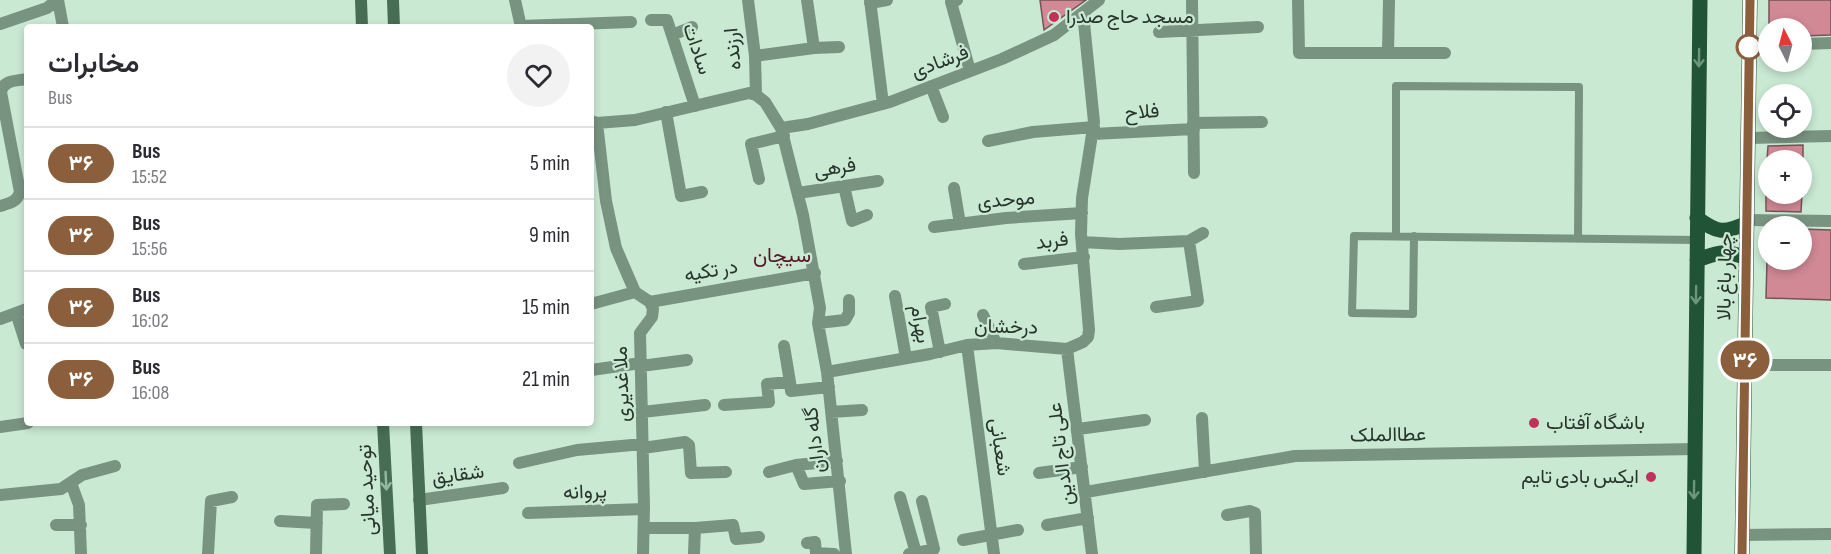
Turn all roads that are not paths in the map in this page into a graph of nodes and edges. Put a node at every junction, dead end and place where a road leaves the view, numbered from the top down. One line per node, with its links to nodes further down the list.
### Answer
1 (58, 0): 19 (street); 20 (street)
2 (361, 0): 21 (main road)
3 (393, 0): 22 (main road)
4 (515, 0): 23 (street)
5 (748, 0): 38 (street, ارزنده)
6 (807, 0): 35 (street)
7 (887, 0): 15 (street)
8 (957, 0): 39 (street)
9 (1099, 0): 16 (street, فرشادی)
10 (1192, 0): 27 (street)
11 (1298, 0): 36 (street)
12 (1389, 0): 36 (street)
13 (1700, 0): 66 (main road, چهار باغ بالا, one-way to 66)
14 (1750, 0): 32 (main road, چهار باغ بالا)
15 (870, 2): 43 (street)
16 (1083, 13): 39 (street, فرشادی); 51 (street)
17 (651, 20): 29 (street, سادات)
18 (631, 22): 24 (street)
19 (0, 24)
20 (62, 24)
21 (362, 24)
22 (394, 24)
23 (520, 24)
24 (587, 24)
25 (692, 27): 29 (street)
26 (1258, 27): 27 (street)
27 (1192, 29): 28 (street); 49 (street)
28 (1160, 32)
29 (672, 35): 44 (street, سادات)
30 (1831, 43): 31 (street)
31 (1812, 44)
32 (1749, 45): 33 (street); 54 (main road, چهار باغ بالا)
33 (1758, 45)
34 (839, 47): 35 (street)
35 (814, 48): 38 (street)
36 (1388, 53): 37 (street)
37 (1445, 53)
38 (755, 56): 42 (street, ارزنده)
39 (970, 71): 41 (street, فرشادی)
40 (24, 79): 50 (street)
41 (931, 86): 43 (street, فرشادی); 46 (street)
42 (756, 94): 44 (street); 52 (street)
43 (883, 104): 52 (street, فرشادی)
44 (695, 106): 45 (street)
45 (666, 112): 47 (street); 61 (street)
46 (943, 117)
47 (594, 122): 83 (street)
48 (1262, 122): 49 (street, فلاح)
49 (1193, 126): 51 (street, فلاح); 56 (street)
50 (4, 128): 63 (street)
51 (1094, 131): 55 (street, فلاح); 64 (street)
52 (782, 132): 57 (street, فرشادی); 62 (street)
53 (1831, 136): 54 (street)
54 (1748, 138): 68 (main road, چهار باغ بالا)
55 (988, 141)
56 (1194, 172)
57 (759, 179)
58 (878, 181): 59 (street, فرهی)
59 (844, 186): 62 (street, فرهی); 65 (street)
60 (954, 188): 69 (street)
61 (702, 192)
62 (798, 194): 82 (street, گله داران)
63 (0, 206)
64 (1082, 213): 69 (street, موحدی); 77 (street)
65 (867, 215)
66 (1697, 218): 68 (main road); 75 (main road, چهار باغ بالا)
67 (1831, 221): 68 (street)
68 (1747, 222): 79 (main road, چهار باغ بالا)
69 (960, 224): 70 (street, موحدی)
70 (934, 227)
71 (1203, 233): 76 (street)
72 (1396, 236): 73 (lane); 73 (lane); 74 (lane)
73 (1414, 236): 74 (lane)
74 (1578, 238): 75 (lane)
75 (1697, 240): 80 (main road, چهار باغ بالا)
76 (1189, 241): 77 (street); 89 (street)
77 (1082, 242): 78 (street)
78 (1084, 257): 81 (street, فربد); 98 (street)
79 (1746, 258): 80 (main road); 103 (main road, چهار باغ بالا)
80 (1697, 261): 122 (main road, چهار باغ بالا, one-way to 122)
81 (1024, 264)
82 (814, 273): 86 (street, در تکیه); 93 (street, گله داران)
83 (634, 292): 86 (street); 87 (street)
84 (895, 296): 100 (street, بهرام)
85 (849, 300): 93 (street)
86 (650, 302): 102 (street, ملا غدیری)
87 (594, 303)
88 (945, 304): 99 (street)
89 (1156, 307)
90 (22, 311): 92 (street); 94 (street)
91 (983, 315): 95 (street)
92 (0, 319)
93 (819, 323): 106 (street, گله داران)
94 (24, 328)
95 (996, 344): 96 (street, درخشان); 98 (street, درخشان)
96 (967, 345): 99 (street, درخشان); 154 (street, شعبانی)
97 (784, 346): 107 (street)
98 (1067, 349): 120 (street, علی تاج الدین)
99 (940, 352): 100 (street, درخشان)
100 (906, 358): 106 (street, درخشان)
101 (687, 360): 102 (street)
102 (641, 365): 105 (street); 112 (street, ملا غدیری)
103 (1745, 365): 104 (street); 156 (main road, چهار باغ بالا)
104 (1831, 365)
105 (594, 370)
106 (827, 372): 108 (street, گله داران)
107 (790, 382): 108 (street); 110 (street)
108 (829, 387): 113 (street, گله داران)
109 (705, 405): 112 (street)
110 (724, 405)
111 (862, 410): 113 (street)
112 (642, 412): 121 (street, ملا غدیری)
113 (831, 412): 123 (street, گله داران)
114 (1202, 418): 130 (street)
115 (1145, 420): 120 (street)
116 (24, 423): 117 (street)
117 (0, 426)
118 (383, 426): 164 (main road, توحید میانی, one-way to 164)
119 (416, 426): 139 (main road)
120 (1078, 429): 127 (street, علی تاج الدین)
121 (643, 446): 124 (street); 128 (street); 142 (street, ملا غدیری)
122 (1695, 449): 130 (street, عطاالملک); 173 (main road, چهار باغ بالا, one-way to 173)
123 (837, 461): 125 (street); 132 (street, گله داران)
124 (519, 463)
125 (796, 465): 129 (street); 132 (street)
126 (115, 466): 133 (street)
127 (1082, 467): 131 (street); 135 (street, علی تاج الدین)
128 (726, 472)
129 (769, 472)
130 (1205, 472): 135 (street, عطاالملک)
131 (1039, 474)
132 (840, 481): 169 (street, گله داران)
133 (71, 483): 136 (street); 149 (street)
134 (503, 488): 139 (street, شقایق)
135 (1086, 492): 145 (street, علی تاج الدین)
136 (0, 495)
137 (232, 497): 162 (street)
138 (900, 497): 160 (street)
139 (419, 500): 165 (main road)
140 (922, 501): 160 (street)
141 (344, 504): 147 (street)
142 (644, 509): 143 (street, پروانه); 151 (street, ملا غدیری)
143 (528, 513)
144 (1227, 515): 172 (street)
145 (1088, 518): 150 (street); 171 (street, علی تاج الدین)
146 (280, 521): 147 (street)
147 (317, 523): 163 (street)
148 (56, 525): 149 (street)
149 (81, 525): 161 (street)
150 (1047, 525)
151 (644, 528): 152 (street); 166 (street, ملا غدیری)
152 (695, 528): 157 (street); 167 (street)
153 (1018, 530): 154 (street)
154 (992, 534): 158 (street); 170 (street, شعبانی)
155 (1831, 534): 156 (street)
156 (1742, 535): 174 (main road, چهار باغ بالا)
157 (759, 537)
158 (963, 540)
159 (807, 543): 168 (street)
160 (912, 553)
161 (81, 554)
162 (207, 554)
163 (316, 554)
164 (390, 554)
165 (422, 554)
166 (643, 554)
167 (694, 554)
168 (834, 554)
169 (846, 554)
170 (994, 554)
171 (1092, 554)
172 (1256, 554)
173 (1694, 554)
174 (1742, 554)

